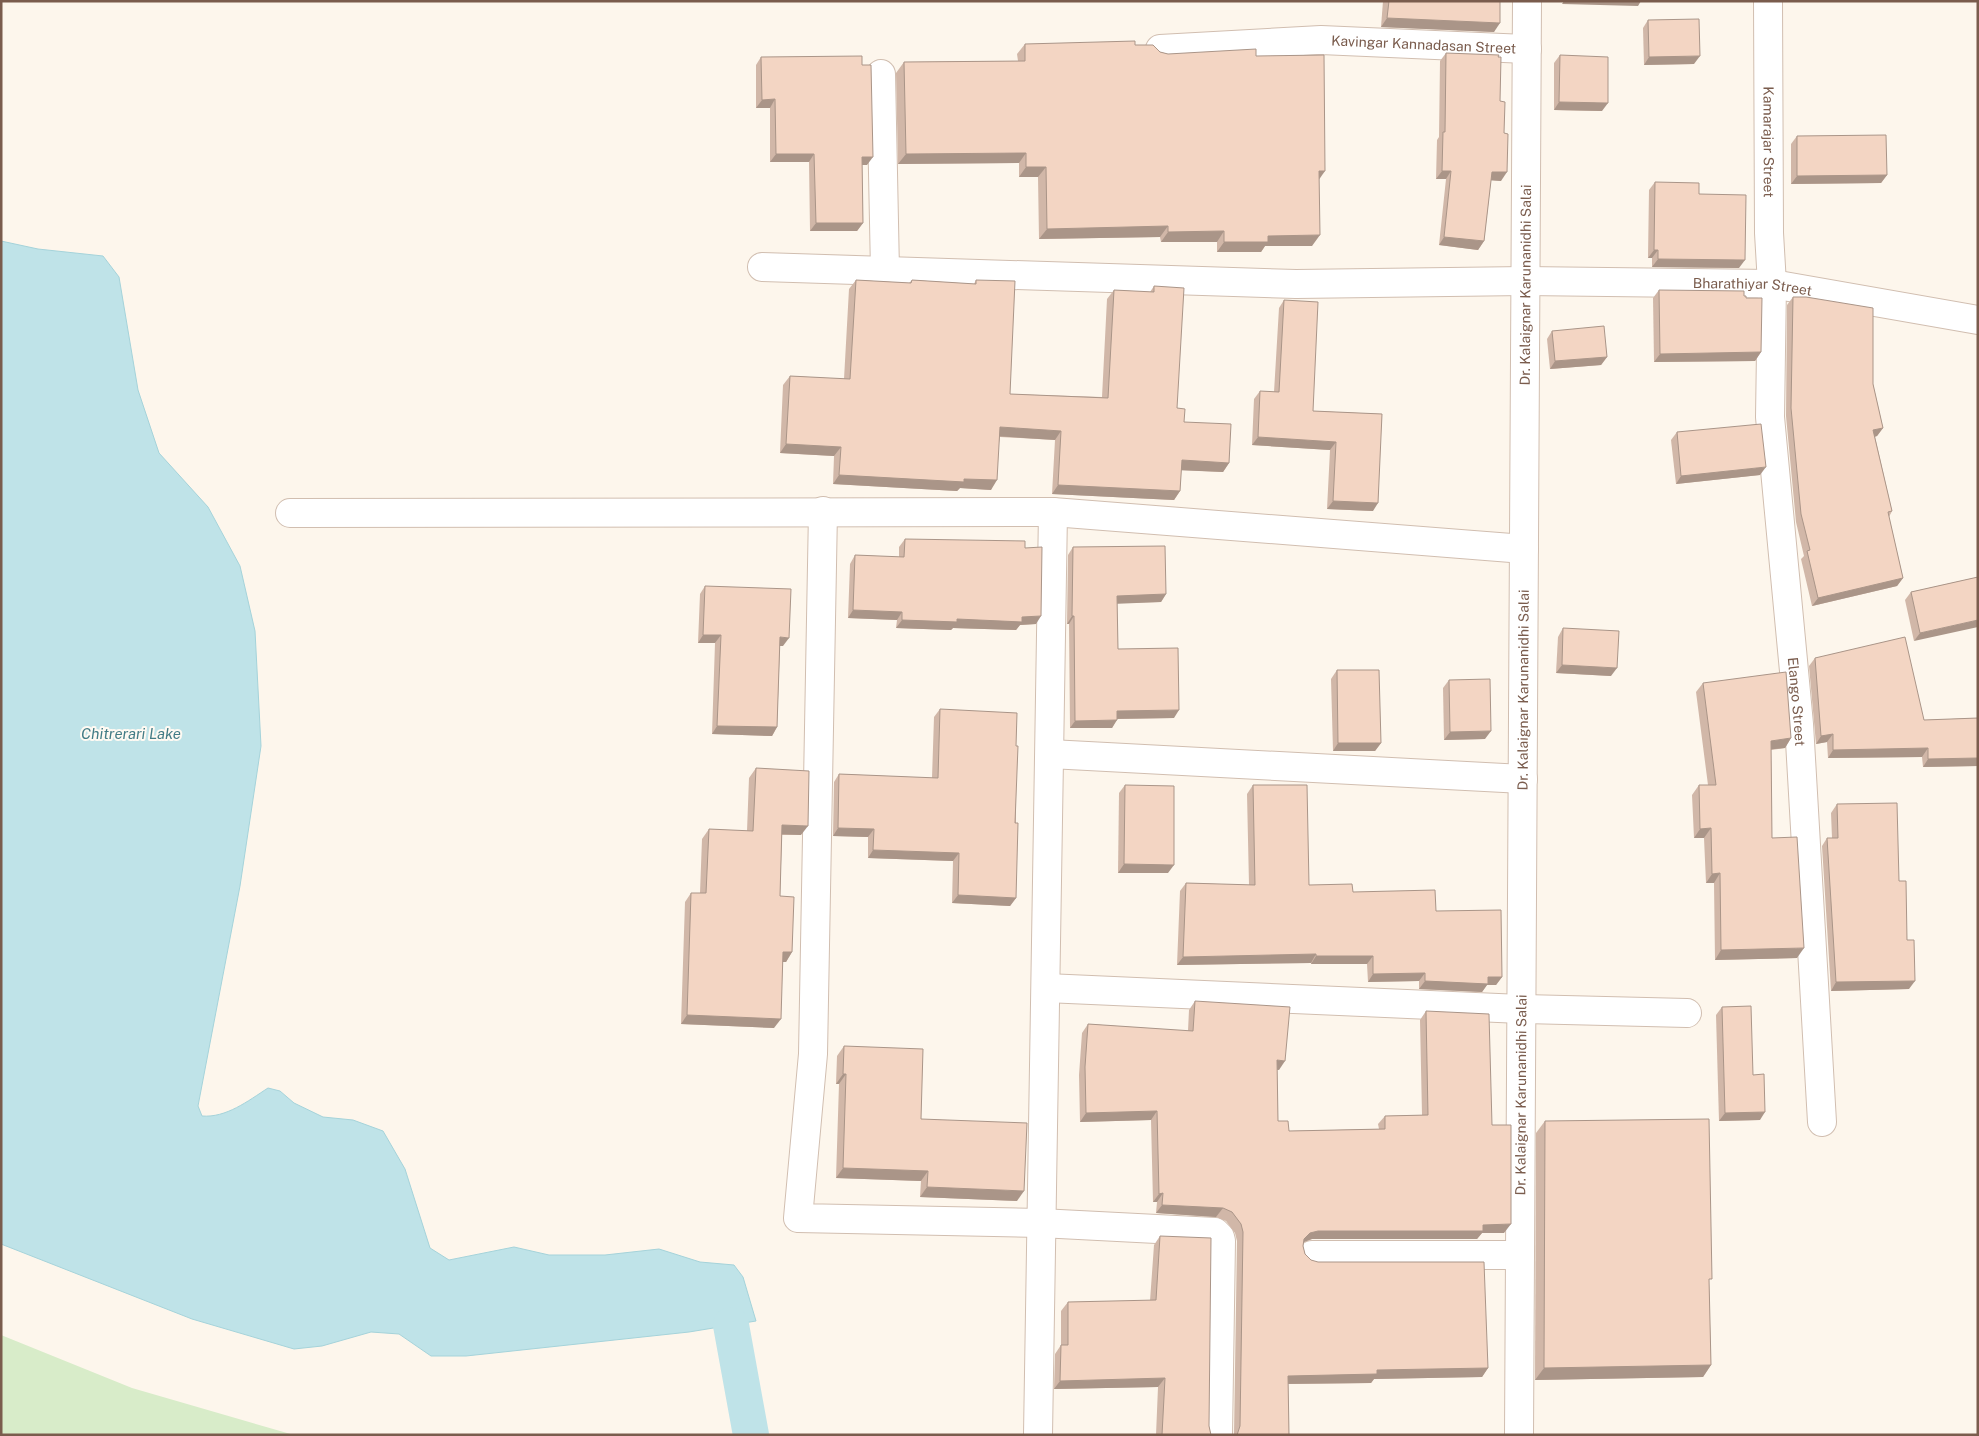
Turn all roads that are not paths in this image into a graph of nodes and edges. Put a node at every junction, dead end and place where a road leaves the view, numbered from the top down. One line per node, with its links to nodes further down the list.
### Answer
1 (1527, 1): 4 (street, Dr. Kalaignar Karunanidhi Salai)
2 (1768, 1): 9 (street, Kamarajar Street)
3 (1160, 49): 4 (street, Kavingar Kannadasan Street)
4 (1527, 50): 8 (street, Dr. Kalaignar Karunanidhi Salai)
5 (881, 74): 7 (street)
6 (762, 267): 7 (street, Bharathiyar Street)
7 (885, 271): 8 (street, Bharathiyar Street)
8 (1525, 281): 9 (street, Bharathiyar Street); 14 (street, Dr. Kalaignar Karunanidhi Salai)
9 (1772, 284): 10 (street, Bharathiyar Street); 20 (street, Elango Street)
10 (1978, 320)
11 (824, 511): 12 (street); 13 (street); 21 (street)
12 (1054, 512): 14 (street); 15 (street)
13 (290, 514)
14 (1524, 549): 16 (street, Dr. Kalaignar Karunanidhi Salai)
15 (1050, 754): 16 (street); 17 (street)
16 (1523, 778): 18 (street, Dr. Kalaignar Karunanidhi Salai)
17 (1046, 988): 18 (street); 21 (street)
18 (1522, 1009): 19 (street); 23 (street, Dr. Kalaignar Karunanidhi Salai)
19 (1687, 1014)
20 (1822, 1122)
21 (1040, 1224): 24 (street); 25 (street)
22 (1312, 1254): 23 (street)
23 (1520, 1256): 26 (street, Dr. Kalaignar Karunanidhi Salai)
24 (1038, 1435)
25 (1218, 1435)
26 (1519, 1435)

